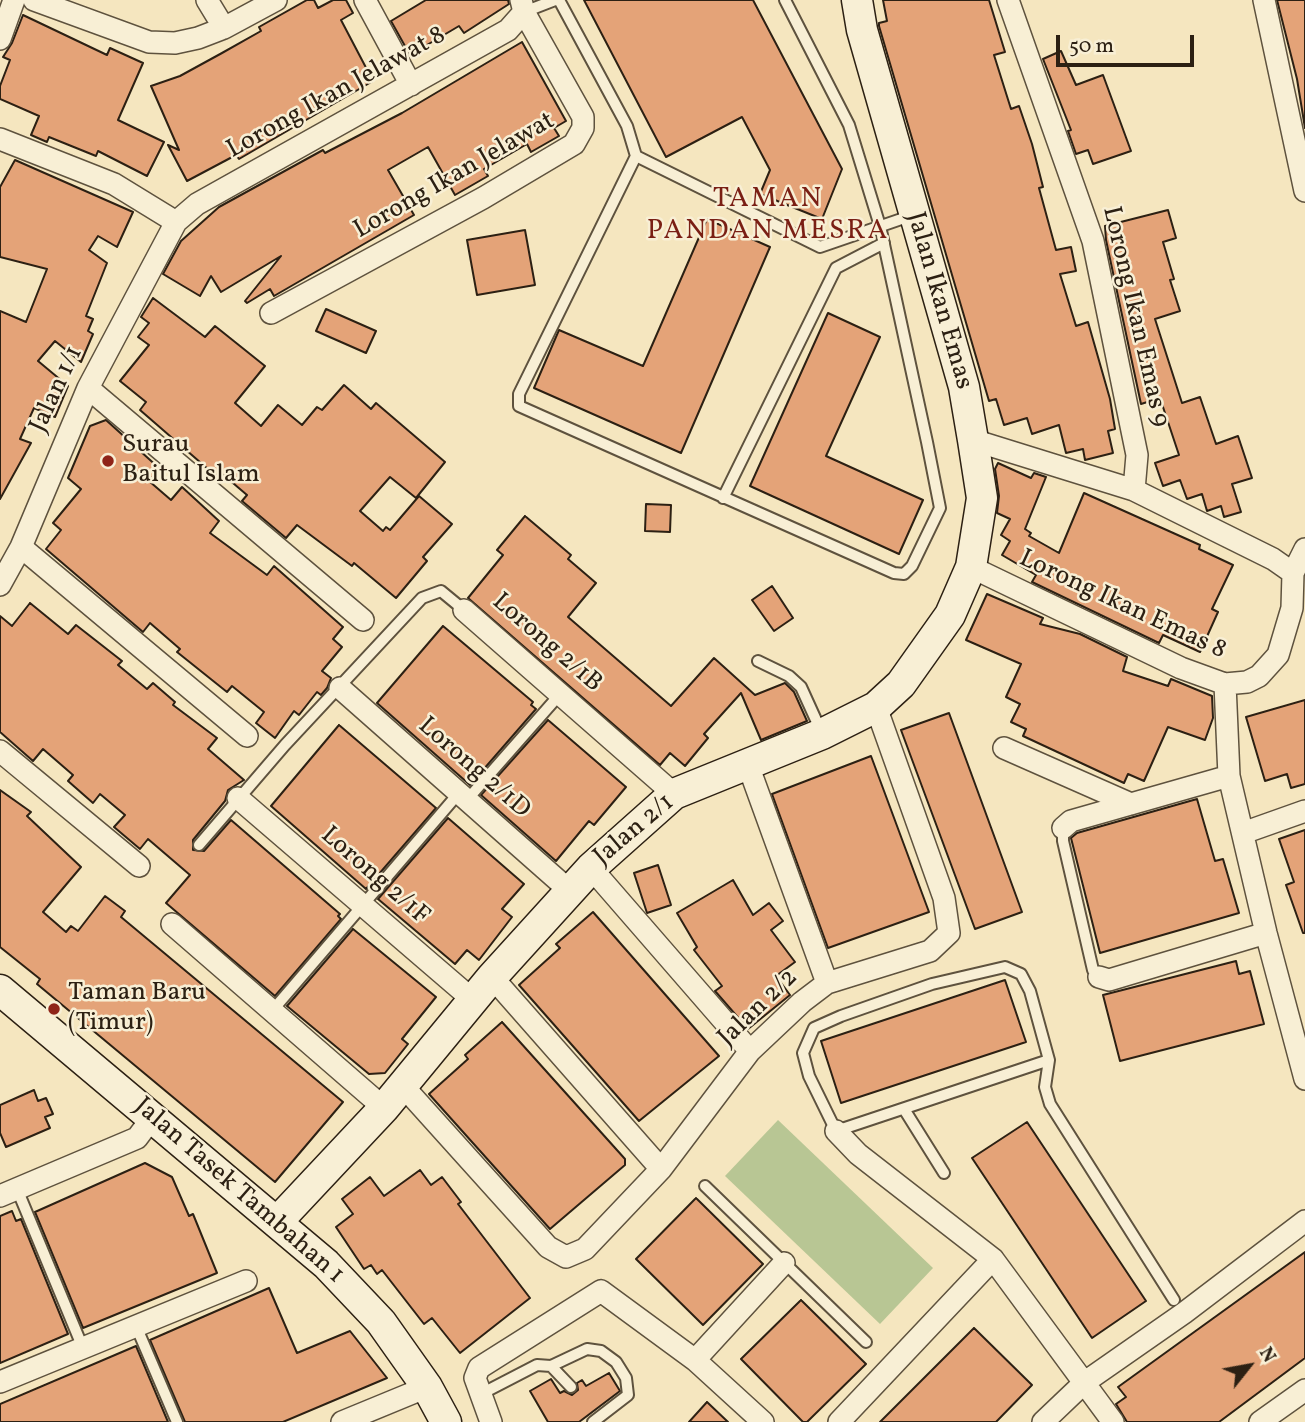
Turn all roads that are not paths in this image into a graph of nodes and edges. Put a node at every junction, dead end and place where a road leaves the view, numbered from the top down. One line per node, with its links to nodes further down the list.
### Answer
1 (14, 0): 13 (street)
2 (34, 0): 12 (street)
3 (207, 0): 12 (street)
4 (276, 0): 12 (street)
5 (365, 0): 14 (street)
6 (557, 0): 11 (lane); 16 (lane)
7 (785, 0): 20 (lane)
8 (857, 0): 18 (street, Jalan Ikan Emas)
9 (1008, 0): 25 (street, Lorong Ikan Emas 9)
10 (1264, 0): 17 (street)
11 (522, 6): 14 (street, Lorong Ikan Jelawat 8); 22 (street, Lorong Ikan Jelawat)
12 (224, 28)
13 (0, 39)
14 (411, 85): 19 (street, Lorong Ikan Jelawat 8)
15 (0, 139): 19 (street)
16 (636, 156): 20 (lane); 26 (lane)
17 (1305, 191)
18 (913, 215): 20 (lane); 24 (street, Jalan Ikan Emas)
19 (176, 222): 23 (street, Jalan 1/1)
20 (880, 226): 21 (lane)
21 (884, 243): 26 (lane); 26 (lane)
22 (271, 313)
23 (88, 388): 27 (street, Jalan 1/1); 33 (street)
24 (973, 440): 25 (street); 29 (street, Jalan 2/1)
25 (1134, 490): 30 (street)
26 (723, 498)
27 (21, 547): 31 (street, Jalan 1/1); 40 (street)
28 (1305, 549): 30 (street)
29 (971, 567): 35 (street, Lorong Ikan Emas 8); 38 (street, Jalan 2/1)
30 (1299, 579): 35 (street)
31 (0, 585)
32 (464, 610): 36 (lane, Lorong 2/1B); 37 (street, Lorong 2/1B)
33 (363, 620)
34 (758, 661): 39 (lane)
35 (1225, 684): 44 (street, Lorong Ikan Emas 8)
36 (340, 688): 46 (lane); 47 (street, Lorong 2/1D)
37 (561, 693): 45 (street, Lorong 2/1B); 47 (lane)
38 (876, 707): 39 (street, Jalan 2/1); 61 (street, Jalan 2/2)
39 (822, 734): 43 (street, Jalan 2/1)
40 (247, 736)
41 (1004, 748): 48 (street)
42 (0, 751): 53 (street)
43 (748, 765): 45 (street, Jalan 2/1); 61 (street)
44 (1229, 776): 48 (street); 51 (street, Lorong Ikan Emas 8)
45 (674, 794): 54 (street, Jalan 2/1)
46 (238, 798): 52 (lane); 56 (street, Lorong 2/1F)
47 (462, 798): 55 (street, Lorong 2/1D); 56 (lane)
48 (1131, 804): 50 (street)
49 (1305, 811): 51 (street)
50 (1063, 828): 60 (lane)
51 (1243, 833): 58 (street, Lorong Ikan Emas 8)
52 (199, 845)
53 (139, 866)
54 (591, 868): 55 (street, Jalan 2/1); 65 (street)
55 (570, 891): 59 (street, Jalan 2/1)
56 (363, 904): 63 (street, Lorong 2/1F); 64 (lane)
57 (172, 924): 64 (street)
58 (1266, 933): 60 (street); 67 (street, Lorong Ikan Emas 8)
59 (492, 977): 63 (street, Jalan 2/1); 72 (street)
60 (1099, 978)
61 (827, 983): 65 (street, Jalan 2/2)
62 (0, 990): 70 (street, Jalan Tasek Tambahan 1)
63 (473, 1000): 68 (street, Jalan 2/1)
64 (272, 1011): 68 (street)
65 (750, 1051): 72 (street, Jalan 2/2)
66 (1049, 1060): 69 (lane); 71 (lane); 81 (lane)
67 (1305, 1079)
68 (394, 1097): 72 (street, Jalan 2/2); 77 (street, Jalan 2/1)
69 (904, 1109): 71 (lane); 73 (lane)
70 (152, 1118): 75 (street); 77 (street, Jalan Tasek Tambahan 1)
71 (836, 1131): 78 (street)
72 (661, 1169)
73 (944, 1173)
74 (705, 1186): 79 (lane)
75 (8, 1192): 84 (lane)
76 (1305, 1222): 88 (street)
77 (277, 1223): 89 (street, Jalan Tasek Tambahan 1)
78 (993, 1259): 88 (street); 99 (street)
79 (784, 1263): 83 (lane); 85 (street)
80 (246, 1281): 82 (street)
81 (1174, 1300)
82 (136, 1326): 84 (street); 94 (lane)
83 (866, 1342)
84 (82, 1348): 87 (street)
85 (695, 1360): 92 (street); 98 (street)
86 (551, 1366): 90 (lane); 92 (lane); 93 (lane)
87 (0, 1382)
88 (1085, 1382): 100 (street); 101 (street)
89 (428, 1387): 95 (street); 96 (street, Jalan Tasek Tambahan 1)
90 (571, 1387)
91 (1305, 1390): 102 (street)
92 (481, 1394): 97 (street)
93 (591, 1420)
94 (177, 1422)
95 (342, 1422)
96 (446, 1422)
97 (491, 1422)
98 (763, 1422)
99 (839, 1422)
100 (1043, 1422)
101 (1113, 1422)
102 (1260, 1422)

